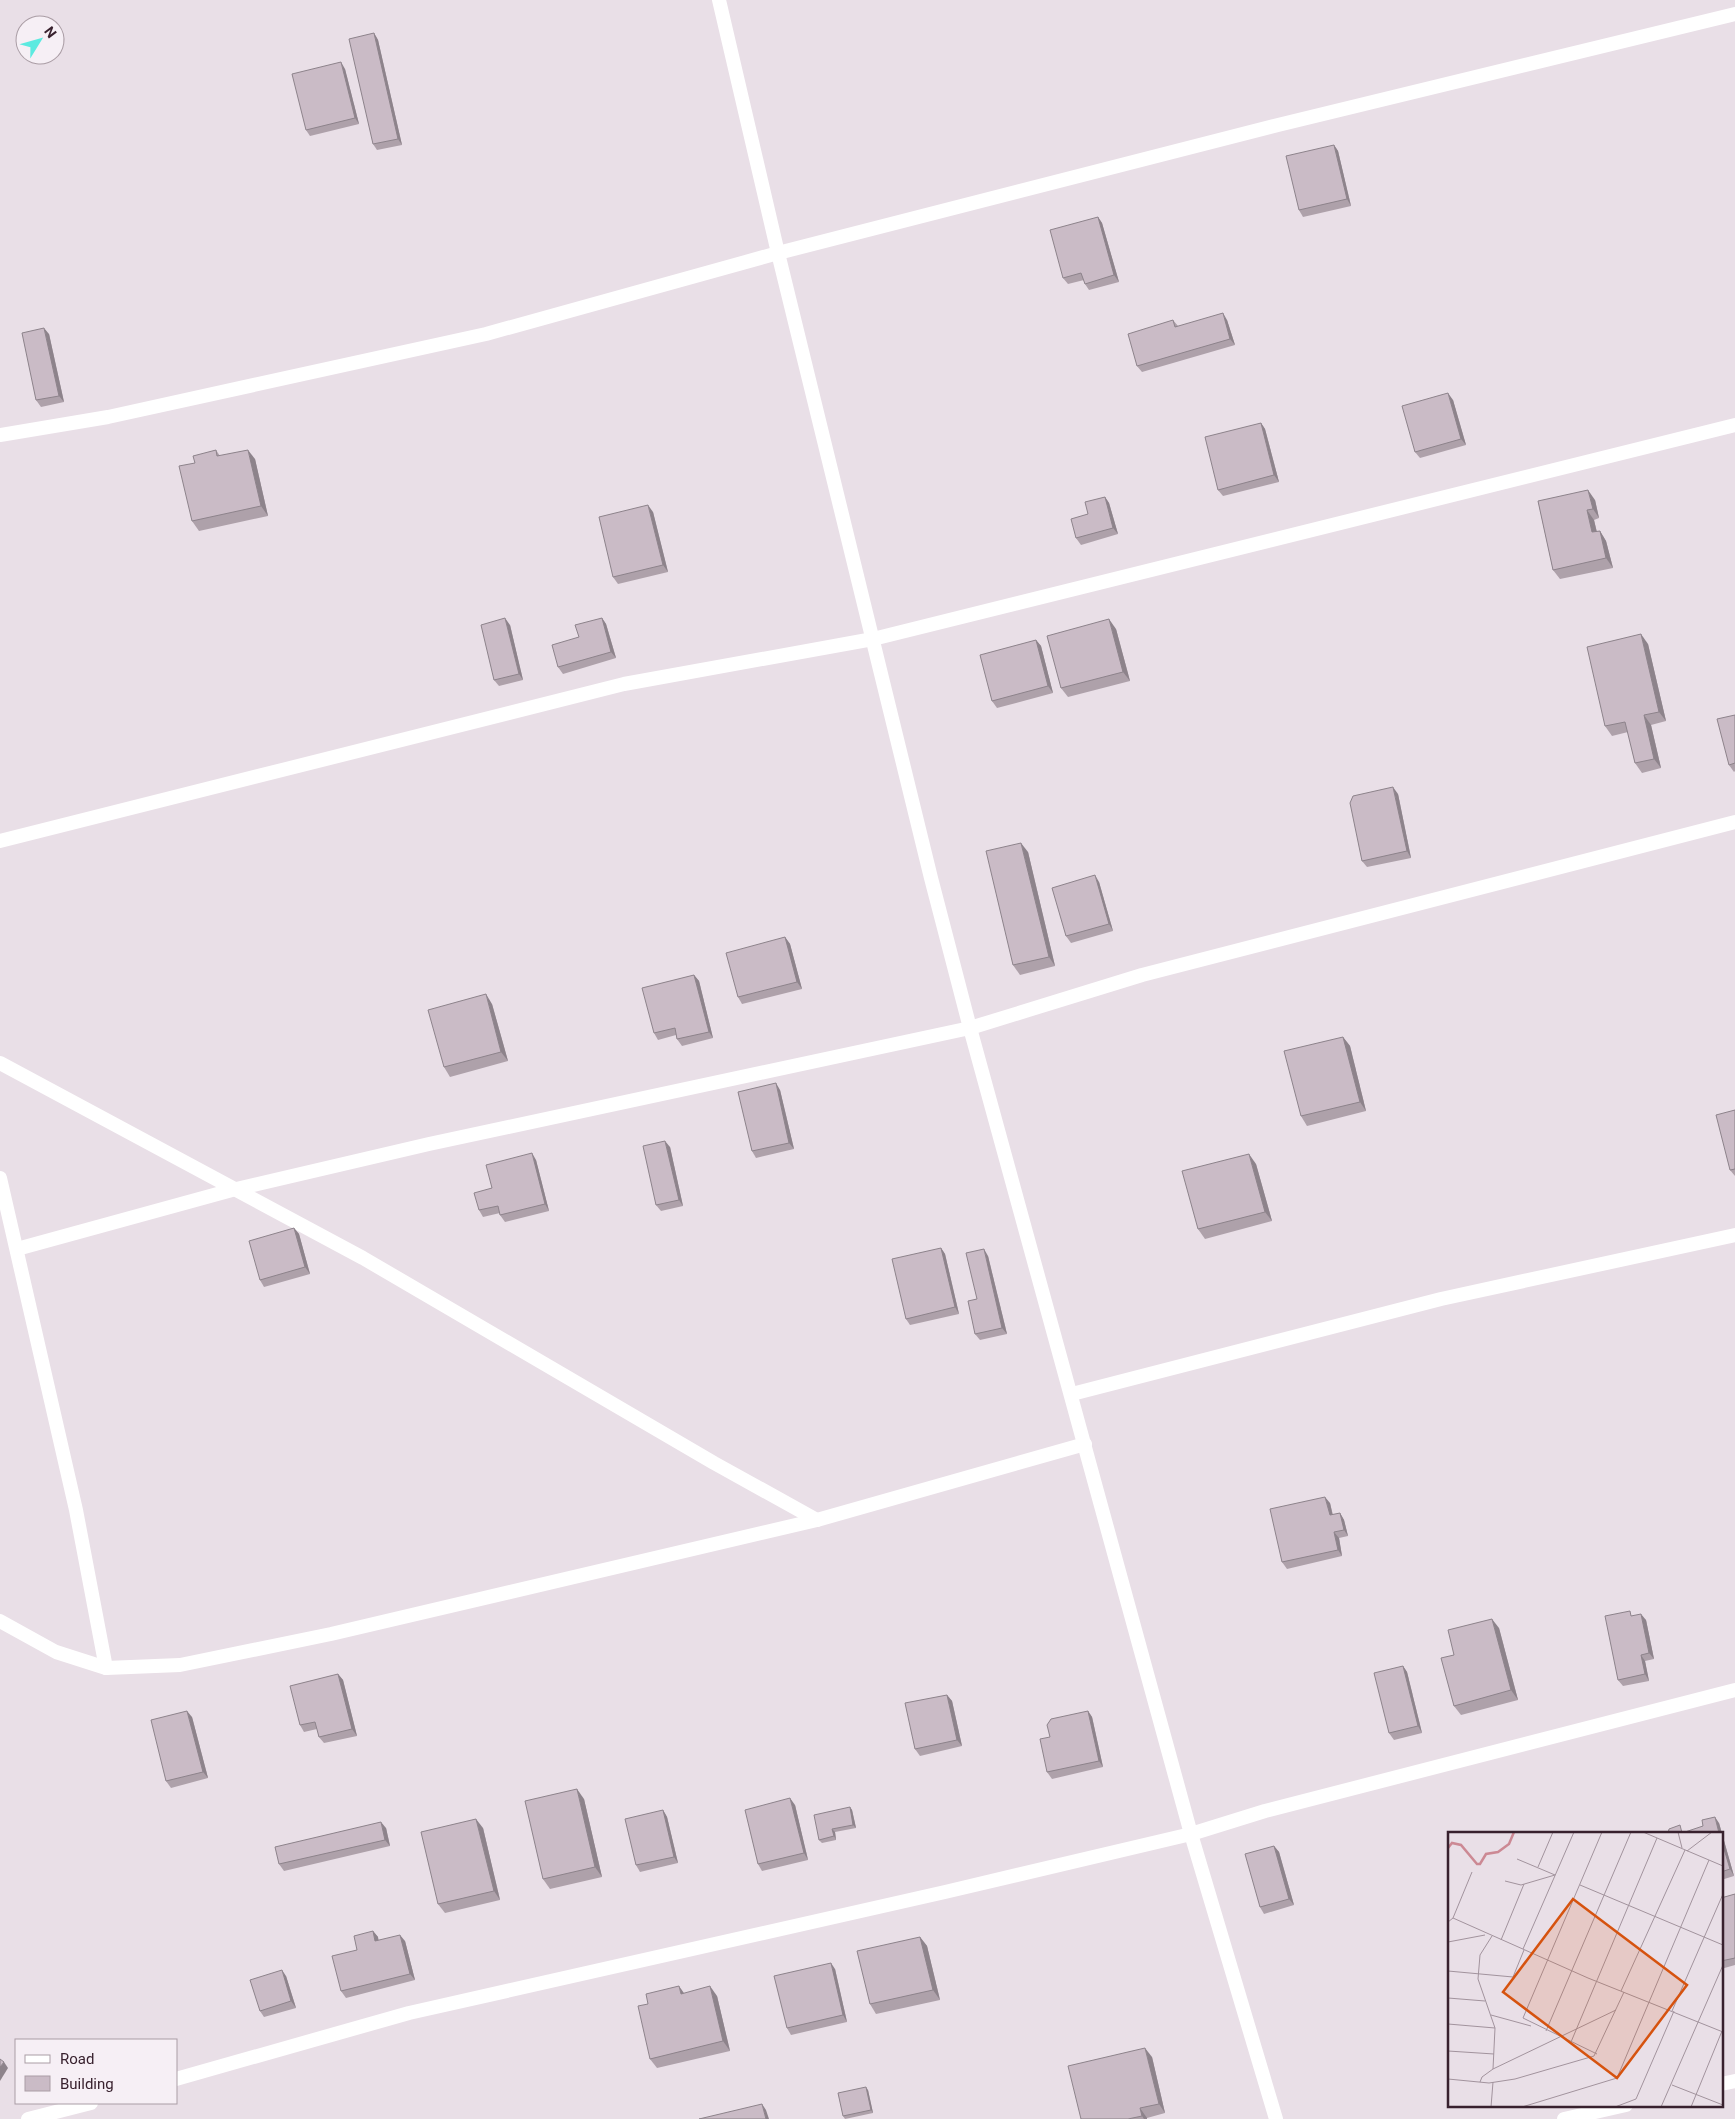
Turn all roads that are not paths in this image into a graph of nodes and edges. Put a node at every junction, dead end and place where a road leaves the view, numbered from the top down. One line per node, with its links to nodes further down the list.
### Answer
1 (719, 0): 3 (street)
2 (1735, 14): 3 (street)
3 (778, 252): 5 (street); 6 (street)
4 (1735, 425): 6 (street)
5 (0, 435)
6 (873, 639): 8 (street); 9 (street)
7 (1735, 822): 9 (street)
8 (0, 841)
9 (970, 1028): 12 (street); 15 (street)
10 (0, 1063): 12 (street)
11 (0, 1178): 14 (street)
12 (232, 1190): 14 (street); 17 (street)
13 (1735, 1236): 15 (street)
14 (17, 1249): 19 (street)
15 (1072, 1394): 16 (street)
16 (1085, 1444): 17 (street); 21 (street)
17 (817, 1520): 19 (street)
18 (0, 1620): 19 (street)
19 (106, 1668)
20 (1735, 1690): 21 (street)
21 (1191, 1834): 22 (street); 28 (street)
22 (178, 2078)
23 (1735, 2081): 24 (street)
24 (1722, 2084)
25 (87, 2104): 27 (street)
26 (1622, 2106): 29 (street)
27 (28, 2119)
28 (1276, 2119)
29 (1564, 2119)

